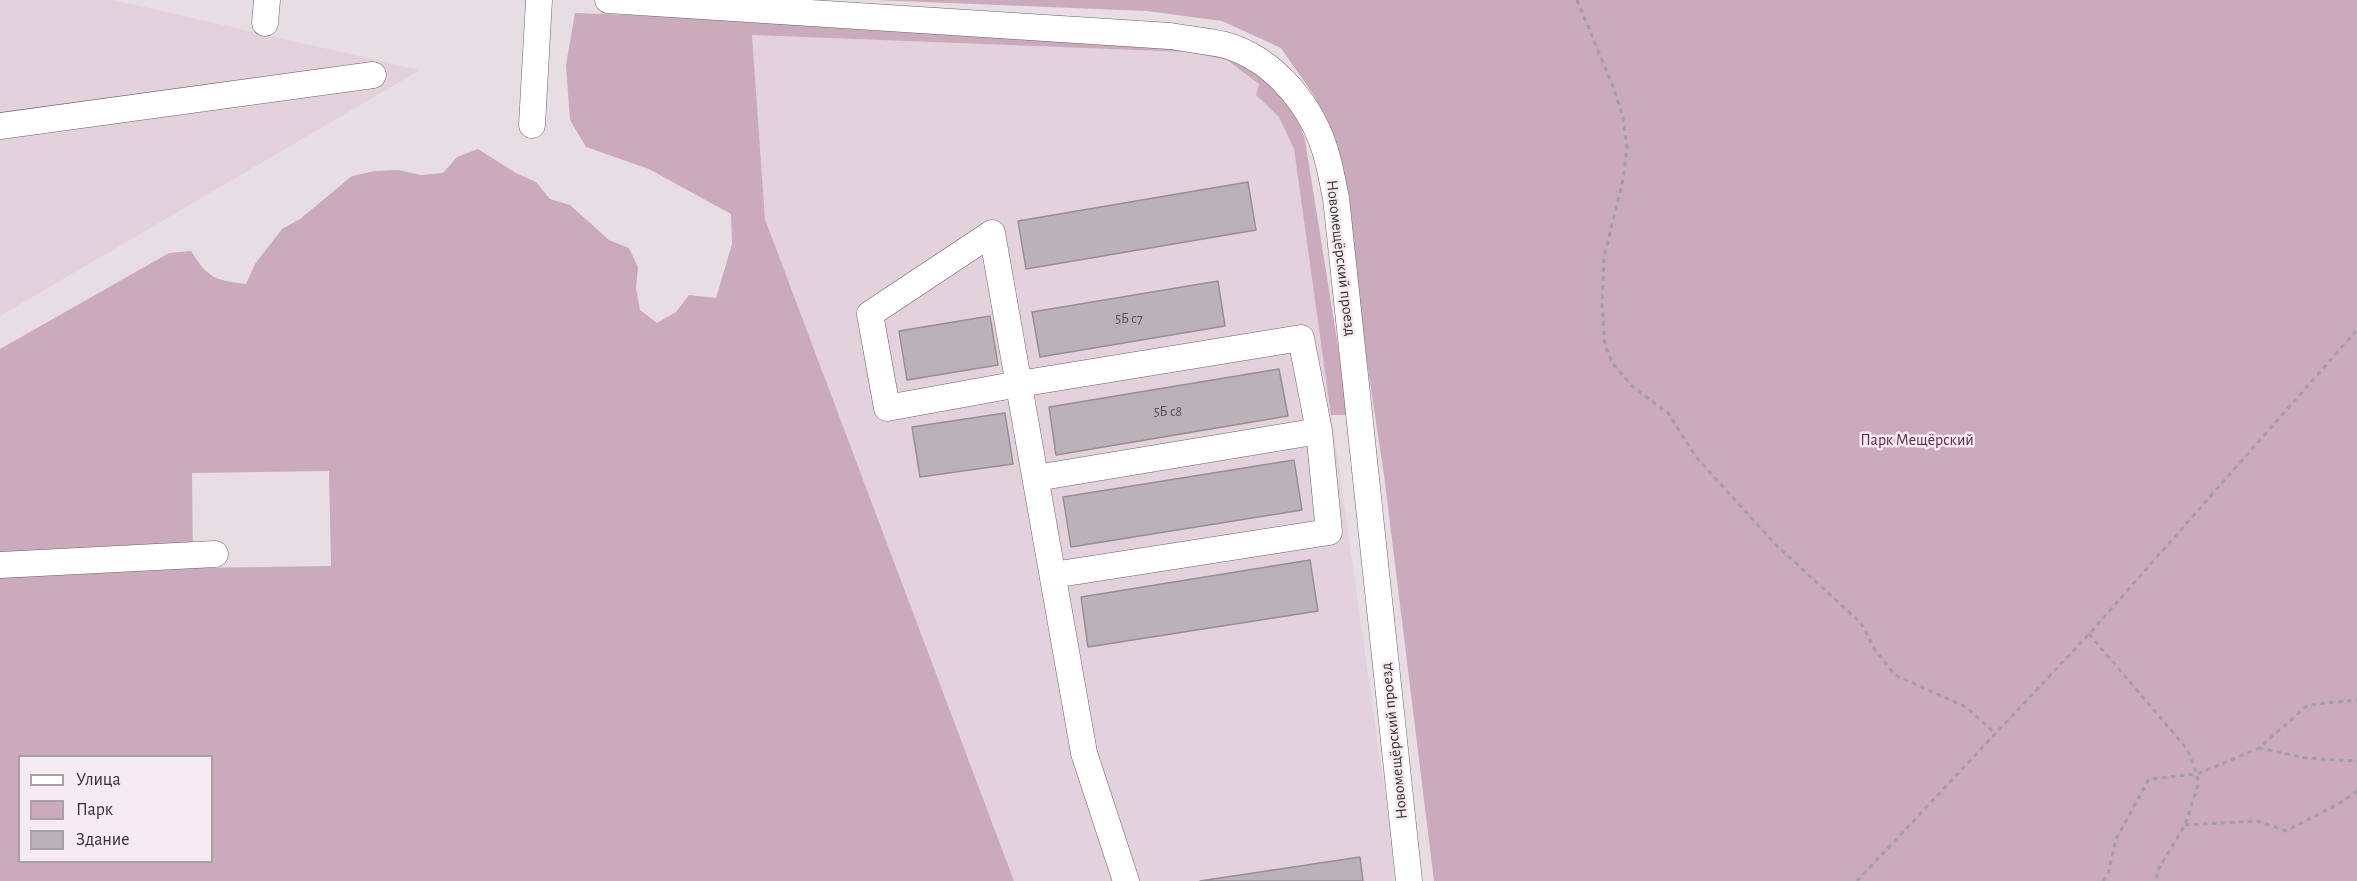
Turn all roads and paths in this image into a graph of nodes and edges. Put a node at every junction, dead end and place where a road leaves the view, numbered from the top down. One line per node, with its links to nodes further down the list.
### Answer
1 (539, 0): 5 (street)
2 (608, 0): 23 (street, Новомещёрский проезд)
3 (1577, 0): 16 (path)
4 (373, 75): 6 (street)
5 (532, 125)
6 (0, 126)
7 (2357, 330): 14 (path)
8 (1019, 384): 8 (street); 9 (street); 10 (street)
9 (1319, 431): 10 (street); 13 (street)
10 (1036, 478): 13 (street)
11 (215, 554): 12 (street)
12 (0, 565)
13 (1053, 575): 22 (street)
14 (2089, 634): 16 (path); 19 (path)
15 (2357, 700): 17 (path)
16 (1996, 734): 24 (path)
17 (2259, 748): 18 (path); 19 (path)
18 (2357, 761)
19 (2197, 774): 21 (path); 25 (path)
20 (2357, 791): 21 (path)
21 (2185, 825): 26 (path)
22 (1126, 881)
23 (1409, 881)
24 (1857, 881)
25 (2103, 881)
26 (2158, 881)

